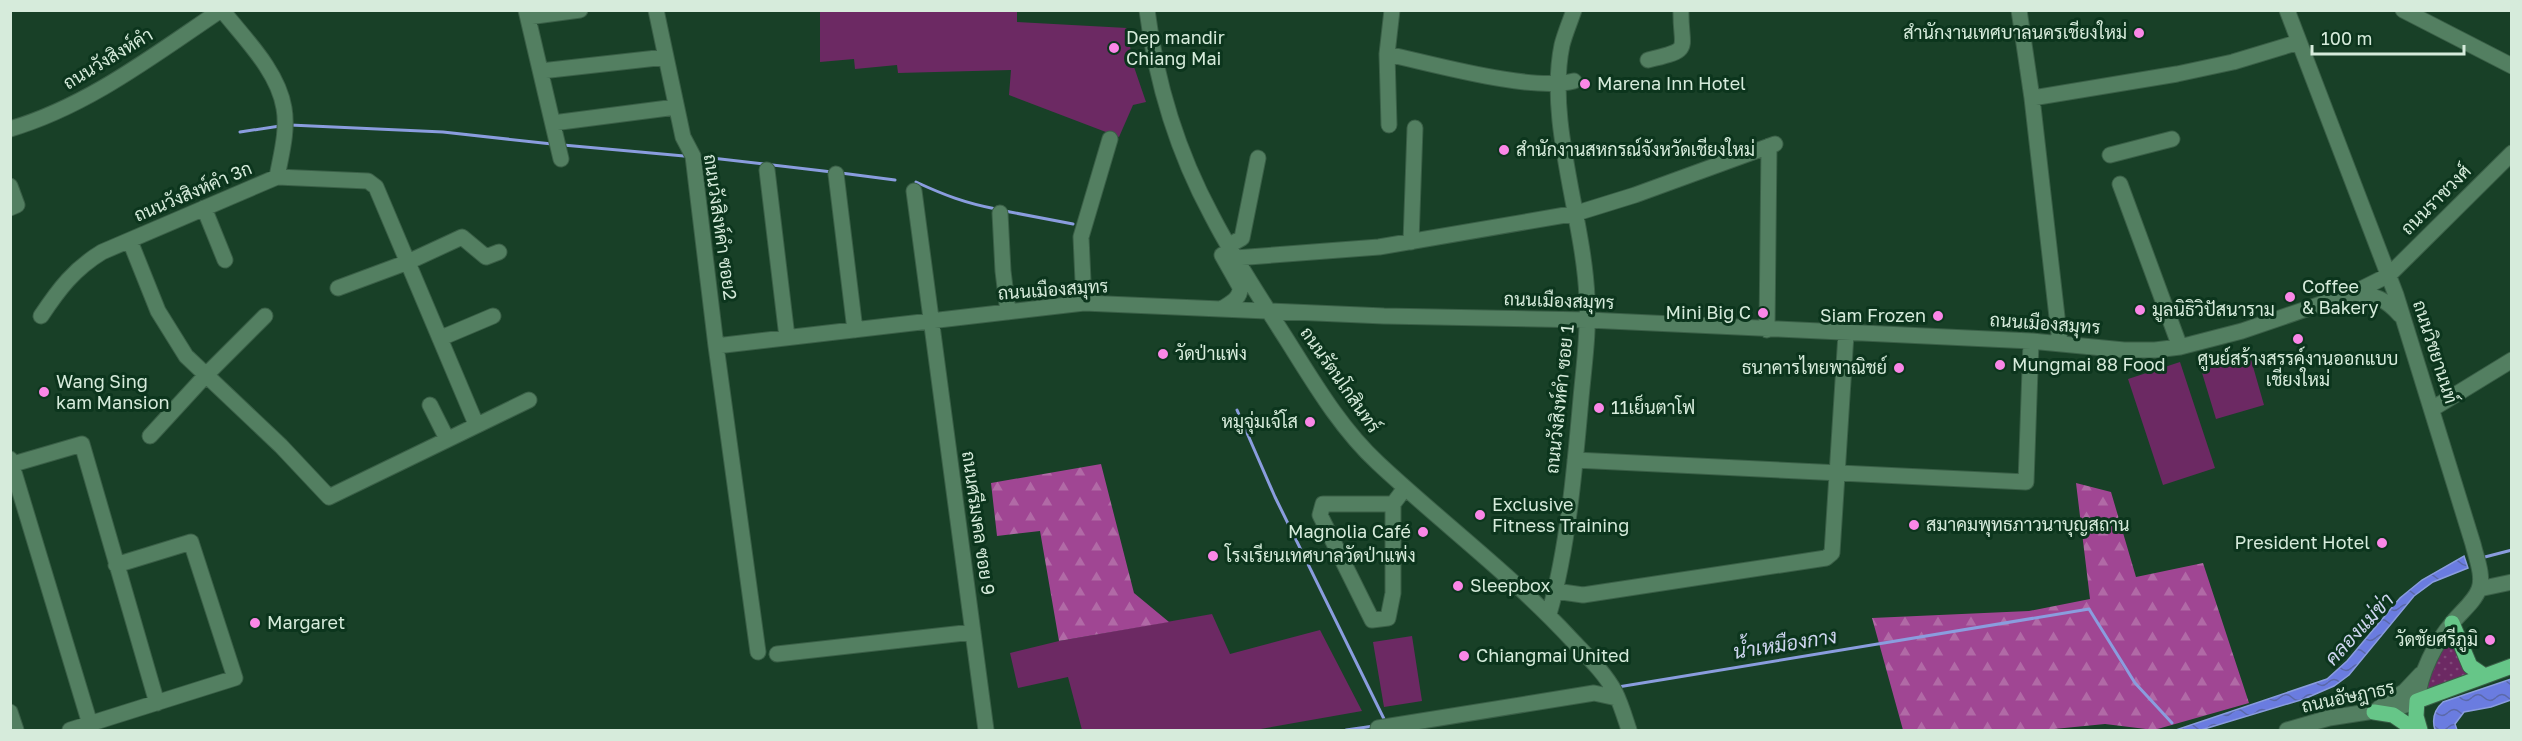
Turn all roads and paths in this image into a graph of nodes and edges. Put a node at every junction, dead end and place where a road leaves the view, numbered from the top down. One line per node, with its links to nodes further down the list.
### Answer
1 (222, 10): 25 (street, ถนนวังสิงห์คำ); 34 (street, ถนนวังสิงห์คำ 3ก)
2 (580, 10): 11 (street)
3 (656, 10): 14 (street, ถนนวังสิงห์คำ ซอย2)
4 (1147, 10): 42 (street, ถนนรัตนโกสินทร์)
5 (1392, 10): 13 (street)
6 (1574, 10): 19 (street, ถนนวังสิงห์คำ ซอย 1)
7 (1681, 10): 15 (street)
8 (2019, 10): 20 (street)
9 (2287, 10): 12 (street, ถนนวิชยานนท์)
10 (2403, 10): 16 (street)
11 (527, 14): 17 (street)
12 (2299, 42): 20 (street); 47 (street, ถนนวิชยานนท์)
13 (1387, 54): 19 (street); 23 (street)
14 (666, 57): 17 (street); 21 (street, ถนนวังสิงห์คำ ซอย2)
15 (1648, 60)
16 (2511, 66)
17 (541, 71): 22 (street)
18 (1574, 81): 19 (street)
19 (1558, 85): 41 (street, ถนนวังสิงห์คำ ซอย 1)
20 (2032, 98): 70 (street)
21 (676, 106): 22 (street); 71 (street, ถนนวังสิงห์คำ ซอย2)
22 (553, 123): 31 (street)
23 (1389, 125)
24 (1415, 128): 44 (street)
25 (10, 129)
26 (1110, 139): 54 (street)
27 (2172, 139): 29 (street)
28 (2511, 153): 50 (street, ถนนราชวงศ์)
29 (2110, 156)
30 (1258, 158): 46 (street)
31 (561, 159)
32 (767, 170): 67 (street)
33 (836, 174): 64 (street)
34 (277, 177): 39 (street, ถนนวังสิงห์คำ 3ก); 49 (street)
35 (2120, 184): 72 (street)
36 (10, 186): 38 (street)
37 (914, 191): 63 (street, ถนนศรีมงคล ซอย 9)
38 (10, 208)
39 (204, 208): 43 (street, ถนนวังสิงห์คำ 3ก); 48 (street)
40 (1000, 213): 57 (street)
41 (1577, 213): 44 (street); 61 (street, ถนนวังสิงห์คำ ซอย 1); 65 (street)
42 (1210, 214): 46 (street, ถนนรัตนโกสินทร์); 55 (street)
43 (130, 241): 58 (street, ถนนวังสิงห์คำ 3ก); 74 (street)
44 (1411, 242): 46 (street)
45 (499, 252): 49 (street)
46 (1232, 252): 56 (street, ถนนรัตนโกสินทร์)
47 (2381, 255): 50 (street, ถนนวิชยานนท์); 51 (street)
48 (225, 260)
49 (408, 262): 52 (street); 68 (street)
50 (2389, 275): 51 (street, ถนนเมืองสมุทร); 62 (street, ถนนวิชยานนท์)
51 (2369, 286): 53 (street, ถนนเมืองสมุทร)
52 (338, 288)
53 (2353, 293): 62 (street); 72 (street, ถนนเมืองสมุทร)
54 (1084, 303): 55 (street, ถนนเมืองสมุทร); 57 (street, ถนนเมืองสมุทร)
55 (1223, 308): 56 (street, ถนนเมืองสมุทร)
56 (1268, 310): 61 (street, ถนนเมืองสมุทร); 84 (street, ถนนรัตนโกสินทร์)
57 (1008, 312): 63 (street, ถนนเมืองสมุทร)
58 (41, 316)
59 (265, 316): 74 (street)
60 (492, 316): 68 (street)
61 (1587, 320): 65 (street, ถนนเมืองสมุทร); 81 (street, ถนนวังสิงห์คำ ซอย 1)
62 (2404, 320): 77 (street, ถนนวิชยานนท์)
63 (932, 321): 64 (street, ถนนเมืองสมุทร); 92 (street, ถนนศรีมงคล ซอย 9)
64 (855, 330): 67 (street, ถนนเมืองสมุทร)
65 (1767, 330): 66 (street, ถนนเมืองสมุทร)
66 (1846, 334): 69 (street, ถนนเมืองสมุทร); 83 (street)
67 (787, 337): 71 (street, ถนนเมืองสมุทร)
68 (441, 338): 78 (street)
69 (2031, 341): 70 (street, ถนนเมืองสมุทร); 83 (street)
70 (2060, 343): 72 (street, ถนนเมืองสมุทร)
71 (716, 346): 93 (street, ถนนวังสิงห์คำ ซอย2)
72 (2180, 347)
73 (2511, 360): 77 (street)
74 (206, 375): 79 (street); 80 (street)
75 (529, 400): 78 (street)
76 (430, 405): 80 (street)
77 (2432, 409): 88 (street, ถนนวิชยานนท์)
78 (476, 424): 80 (street)
79 (150, 436)
80 (447, 439)
81 (1575, 460): 83 (street); 89 (street, ถนนวังสิงห์คำ ซอย 1)
82 (11, 463): 86 (street); 104 (street)
83 (1837, 473): 89 (street)
84 (1405, 488): 85 (street); 90 (street, ถนนรัตนโกสินทร์)
85 (1393, 504): 85 (street)
86 (116, 565): 101 (street); 101 (street)
87 (2511, 582): 88 (street)
88 (2479, 590): 91 (street)
89 (1556, 591): 90 (street, ถนนวังสิงห์คำ ซอย 1)
90 (1549, 614): 99 (street, ถนนรัตนโกสินทร์)
91 (2452, 623): 96 (street); 97 (main road)
92 (973, 632): 94 (street); 108 (street, ถนนศรีมงคล ซอย 9)
93 (758, 652)
94 (777, 654)
95 (2511, 666): 97 (main road)
96 (2425, 671): 100 (street); 103 (street)
97 (2483, 675): 98 (main road)
98 (2444, 691): 100 (main road); 111 (main road)
99 (1616, 695): 105 (street); 109 (street, ถนนรัตนโกสินทร์)
100 (2417, 701): 103 (street, ถนนอัษฎาธร); 111 (main road)
101 (157, 703): 104 (street)
102 (10, 712): 106 (street)
103 (2374, 712): 110 (street, ถนนอัษฎาธร); 111 (main road)
104 (90, 724): 107 (street)
105 (1378, 728)
106 (16, 730)
107 (70, 730)
108 (986, 730)
109 (1629, 730)
110 (2287, 730)
111 (2420, 730)

